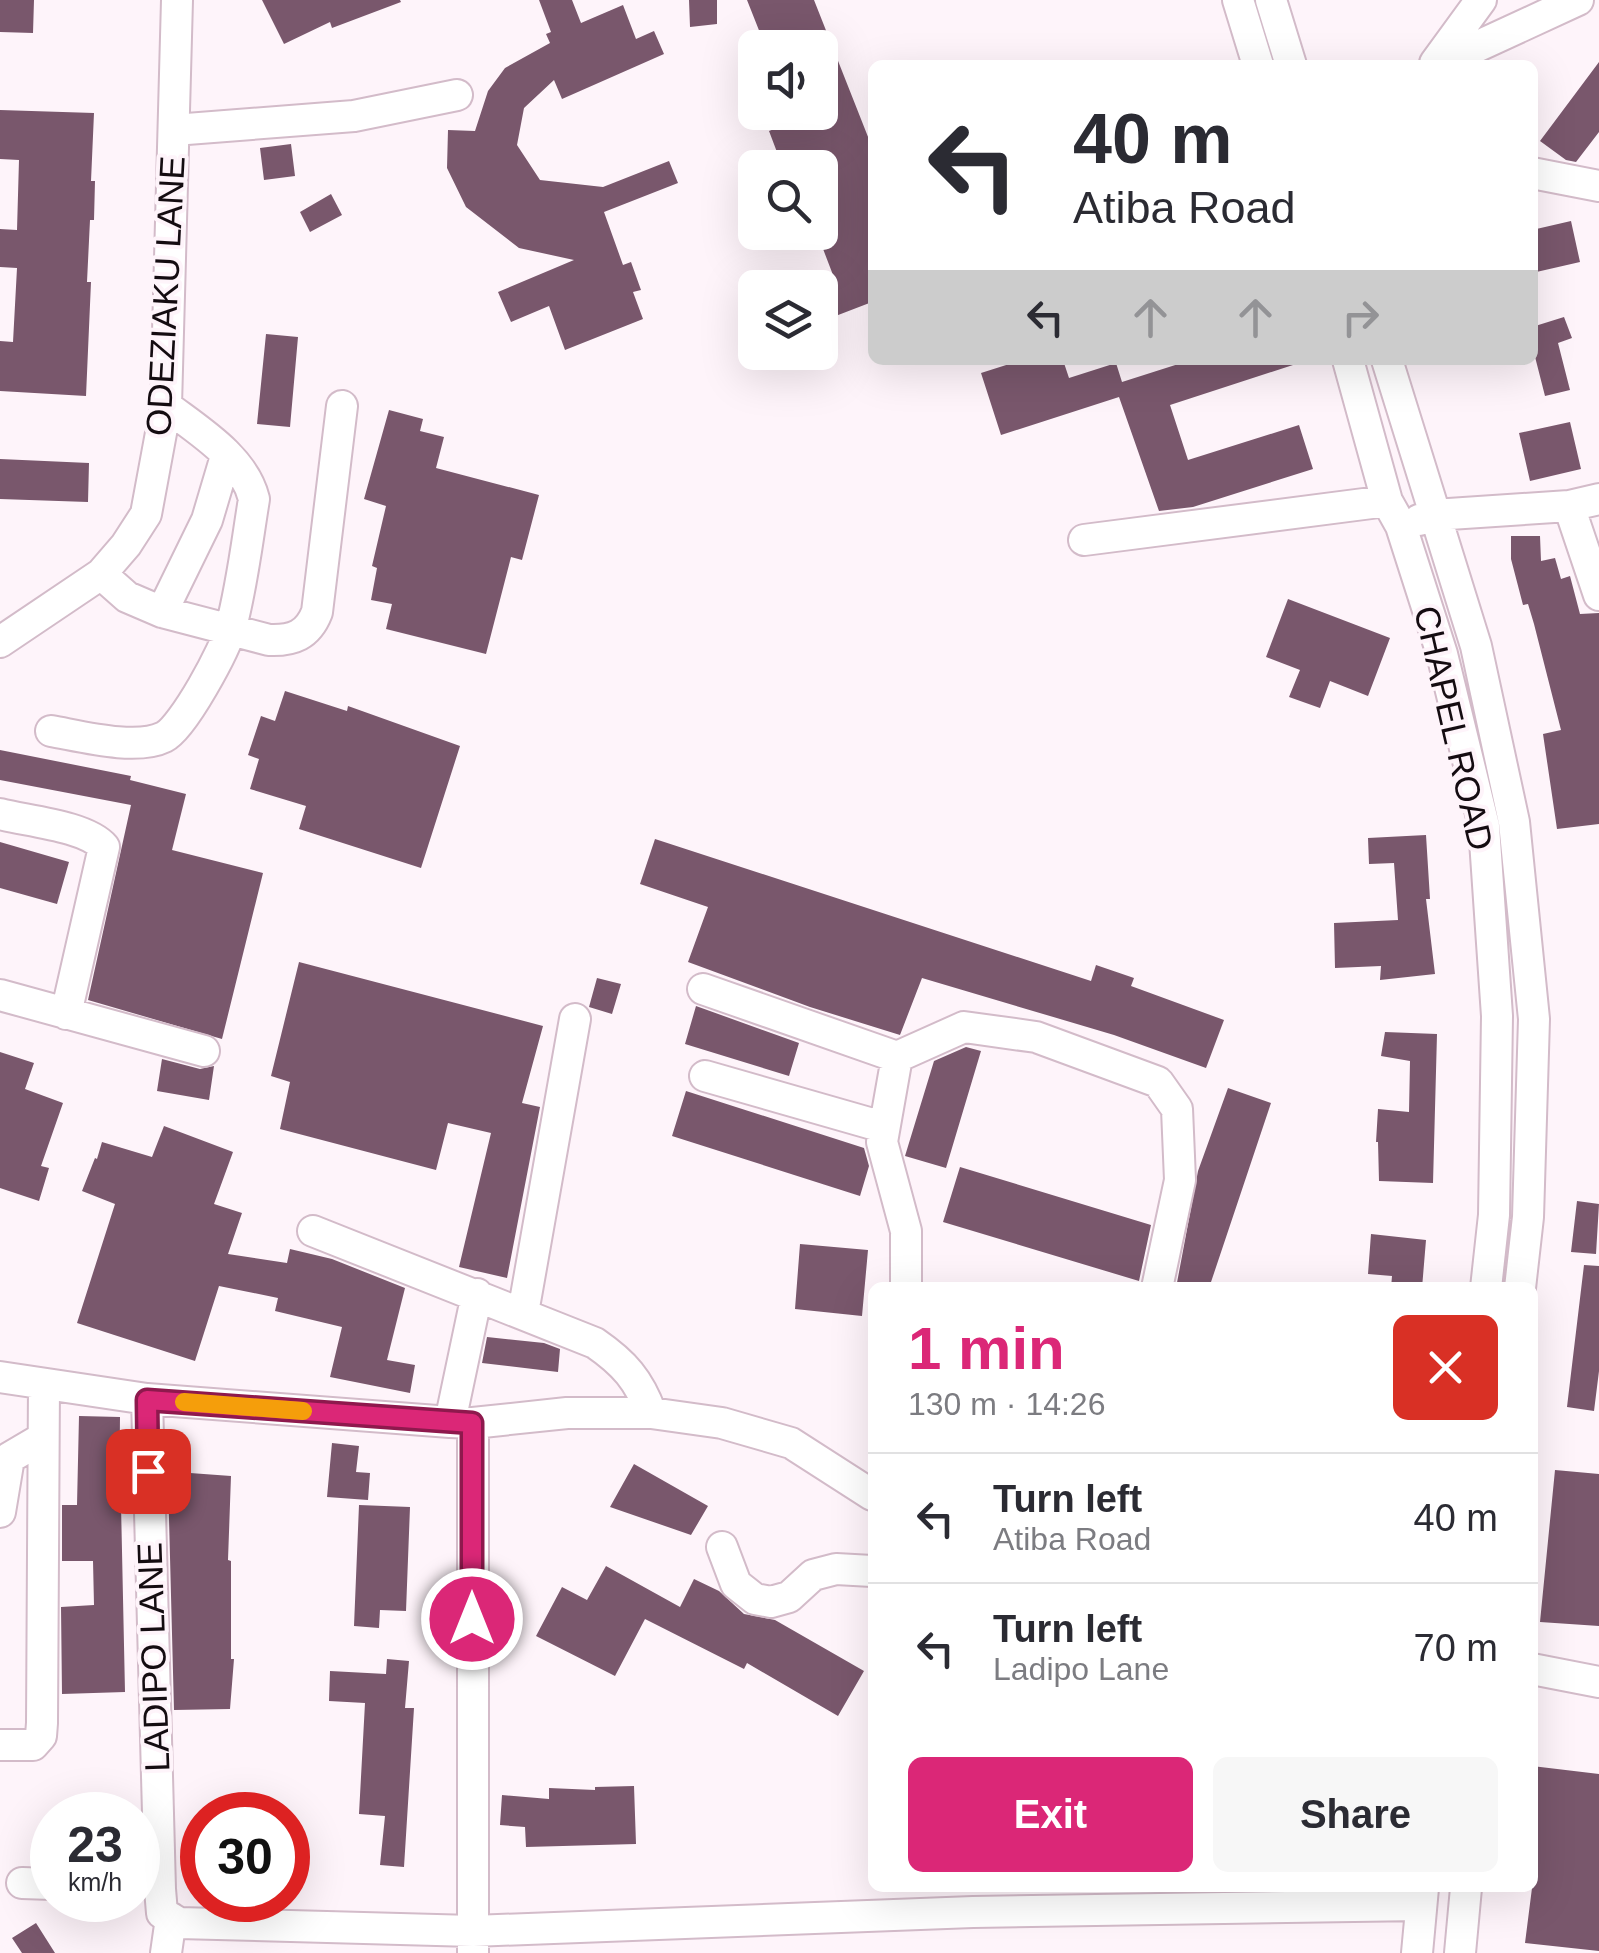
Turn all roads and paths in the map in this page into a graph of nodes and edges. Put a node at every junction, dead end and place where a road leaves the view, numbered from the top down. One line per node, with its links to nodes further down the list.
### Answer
1 (177, 0): 11 (street, ODEZIAKU LANE)
2 (1238, 0): 6 (street)
3 (1271, 0): 7 (street)
4 (1481, 0): 8 (street)
5 (1578, 0): 9 (street)
6 (1256, 60)
7 (1289, 60)
8 (1439, 60)
9 (1446, 60)
10 (457, 95): 11 (street)
11 (174, 130): 16 (street, ODEZIAKU LANE)
12 (1538, 174): 13 (street)
13 (1599, 186)
14 (1350, 365): 21 (street, CHAPEL ROAD)
15 (1389, 365): 22 (street, CHAPEL ROAD)
16 (166, 406): 18 (street); 24 (street, ODEZIAKU LANE)
17 (342, 406): 27 (street)
18 (226, 456): 26 (street); 27 (street)
19 (1599, 498): 20 (street)
20 (1569, 506): 22 (street); 25 (street)
21 (1394, 513): 22 (street); 23 (street); 42 (street, CHAPEL ROAD)
22 (1434, 515): 43 (street, CHAPEL ROAD)
23 (1084, 540)
24 (101, 574): 26 (street); 28 (street, ODEZIAKU LANE)
25 (1599, 595)
26 (162, 612): 27 (street)
27 (231, 631): 29 (street)
28 (0, 642)
29 (51, 730)
30 (0, 814): 33 (street)
31 (703, 989): 36 (street)
32 (0, 994): 33 (street)
33 (66, 1014): 35 (street)
34 (576, 1019): 45 (street)
35 (204, 1051)
36 (896, 1057): 38 (street); 41 (street)
37 (705, 1076): 38 (street)
38 (883, 1127): 40 (street)
39 (313, 1230): 44 (street)
40 (906, 1282)
41 (1158, 1282)
42 (1487, 1282)
43 (1521, 1282)
44 (476, 1294): 45 (street); 50 (street)
45 (523, 1313): 49 (street)
46 (0, 1377): 47 (street)
47 (44, 1384): 48 (street); 51 (street)
48 (147, 1400): 50 (street); 60 (street, LADIPO LANE)
49 (651, 1413): 50 (street); 52 (street)
50 (461, 1423): 65 (street)
51 (43, 1438): 53 (street); 59 (street)
52 (868, 1491)
53 (0, 1512)
54 (722, 1546): 55 (street)
55 (868, 1571)
56 (1538, 1671): 57 (street)
57 (1585, 1680): 58 (street)
58 (1538, 1686)
59 (0, 1745)
60 (149, 1792)
61 (1466, 1892): 68 (street)
62 (1422, 1896): 65 (street); 67 (street)
63 (160, 1909): 64 (street, LADIPO LANE)
64 (172, 1918): 65 (street); 66 (street)
65 (472, 1942)
66 (166, 1953)
67 (1417, 1953)
68 (1460, 1953)

